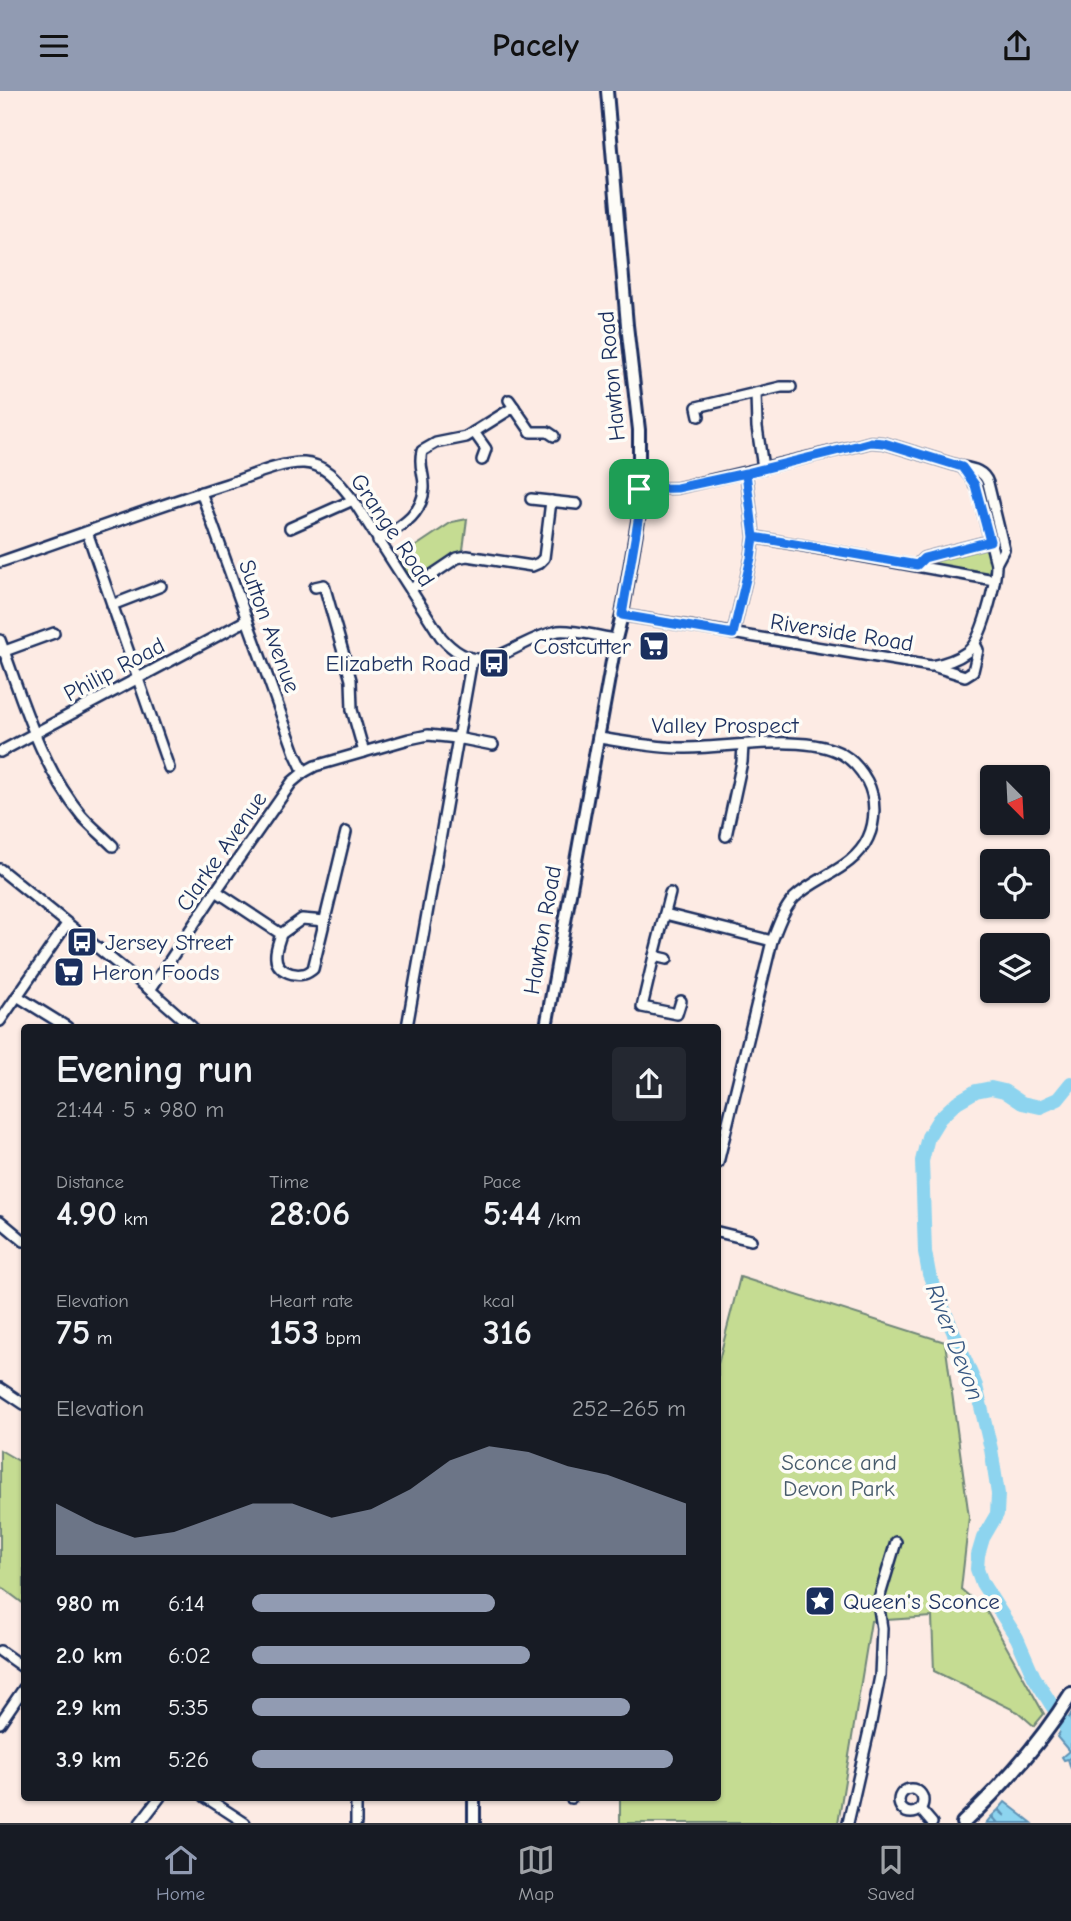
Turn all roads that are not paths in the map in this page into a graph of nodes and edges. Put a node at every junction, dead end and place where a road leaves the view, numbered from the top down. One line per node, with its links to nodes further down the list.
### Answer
1 (607, 91): 13 (street, Hawton Road)
2 (756, 393): 3 (street); 4 (street); 5 (street)
3 (784, 397)
4 (699, 416)
5 (757, 427): 6 (street); 11 (street)
6 (745, 428)
7 (550, 431): 8 (street)
8 (474, 432): 9 (street); 22 (street)
9 (482, 460)
10 (962, 467): 11 (street, Riverside Road); 23 (street, Riverside Road); 27 (street, Riverside Road)
11 (763, 468): 12 (street, Riverside Road)
12 (746, 473): 13 (street, Riverside Road); 21 (street)
13 (639, 489): 34 (street, Hawton Road)
14 (201, 492): 16 (street, Grange Road); 20 (street, Grange Road); 35 (street, Sutton Avenue)
15 (531, 499): 17 (street)
16 (353, 501): 19 (street); 22 (street, Grange Road)
17 (551, 501): 18 (street); 25 (street)
18 (578, 504)
19 (290, 528)
20 (87, 532): 26 (street, Grange Road); 33 (street)
21 (754, 537): 28 (street); 37 (street)
22 (378, 541): 32 (street, Grange Road)
23 (990, 541): 27 (street, Riverside Road); 28 (street)
24 (469, 543): 25 (street)
25 (467, 555): 32 (street)
26 (0, 562)
27 (996, 564): 29 (street, Riverside Road)
28 (917, 565): 29 (street)
29 (994, 580): 40 (street, Riverside Road)
30 (323, 585): 51 (street)
31 (159, 589): 33 (street)
32 (411, 589): 42 (street, Grange Road)
33 (112, 605): 44 (street)
34 (622, 615): 37 (street, Riverside Road); 38 (street, Hawton Road)
35 (247, 620): 44 (street, Philip Road); 53 (street, Sutton Avenue)
36 (54, 633): 41 (street)
37 (733, 634): 43 (street, Riverside Road)
38 (616, 639): 42 (street); 47 (street, Hawton Road)
39 (0, 640): 41 (street)
40 (975, 644): 43 (street, Riverside Road); 43 (street, Riverside Road)
41 (2, 652): 45 (street)
42 (472, 659): 46 (street)
43 (931, 666)
44 (138, 677): 45 (street, Philip Road); 52 (street)
45 (34, 734): 50 (street, Philip Road); 56 (street)
46 (457, 738): 48 (street); 51 (street); 73 (street)
47 (598, 738): 49 (street, Valley Prospect); 74 (street, Hawton Road)
48 (493, 745)
49 (743, 745): 55 (street); 64 (street, Valley Prospect)
50 (0, 752)
51 (364, 752): 53 (street)
52 (169, 768)
53 (304, 772): 58 (street, Clarke Avenue)
54 (346, 832): 61 (street)
55 (726, 836)
56 (113, 846)
57 (0, 869): 62 (street)
58 (216, 891): 63 (street); 67 (street, Clarke Avenue)
59 (670, 893): 60 (street)
60 (665, 914): 64 (street); 65 (street)
61 (325, 921): 63 (street); 63 (street)
62 (67, 924): 67 (street); 68 (street)
63 (281, 934)
64 (772, 941): 75 (street, Valley Prospect)
65 (654, 956): 66 (street); 69 (street)
66 (667, 959)
67 (150, 990): 72 (street)
68 (17, 996): 70 (street); 71 (street)
69 (681, 1001)
70 (0, 1021)
71 (62, 1024)
72 (189, 1024)
73 (408, 1024)
74 (547, 1024)
75 (721, 1142)
76 (0, 1221): 78 (street)
77 (721, 1233): 79 (street)
78 (21, 1238)
79 (751, 1240)
80 (0, 1388): 81 (street)
81 (21, 1402)
82 (896, 1542): 97 (street)
83 (0, 1651): 84 (street)
84 (21, 1666)
85 (21, 1692): 87 (street)
86 (1071, 1695): 99 (main road)
87 (0, 1723)
88 (157, 1801): 93 (street)
89 (211, 1801): 94 (street)
90 (356, 1801): 95 (street)
91 (474, 1801): 96 (street)
92 (920, 1809): 98 (street)
93 (140, 1823)
94 (244, 1823)
95 (356, 1823)
96 (474, 1823)
97 (848, 1823)
98 (933, 1823)
99 (963, 1823)

